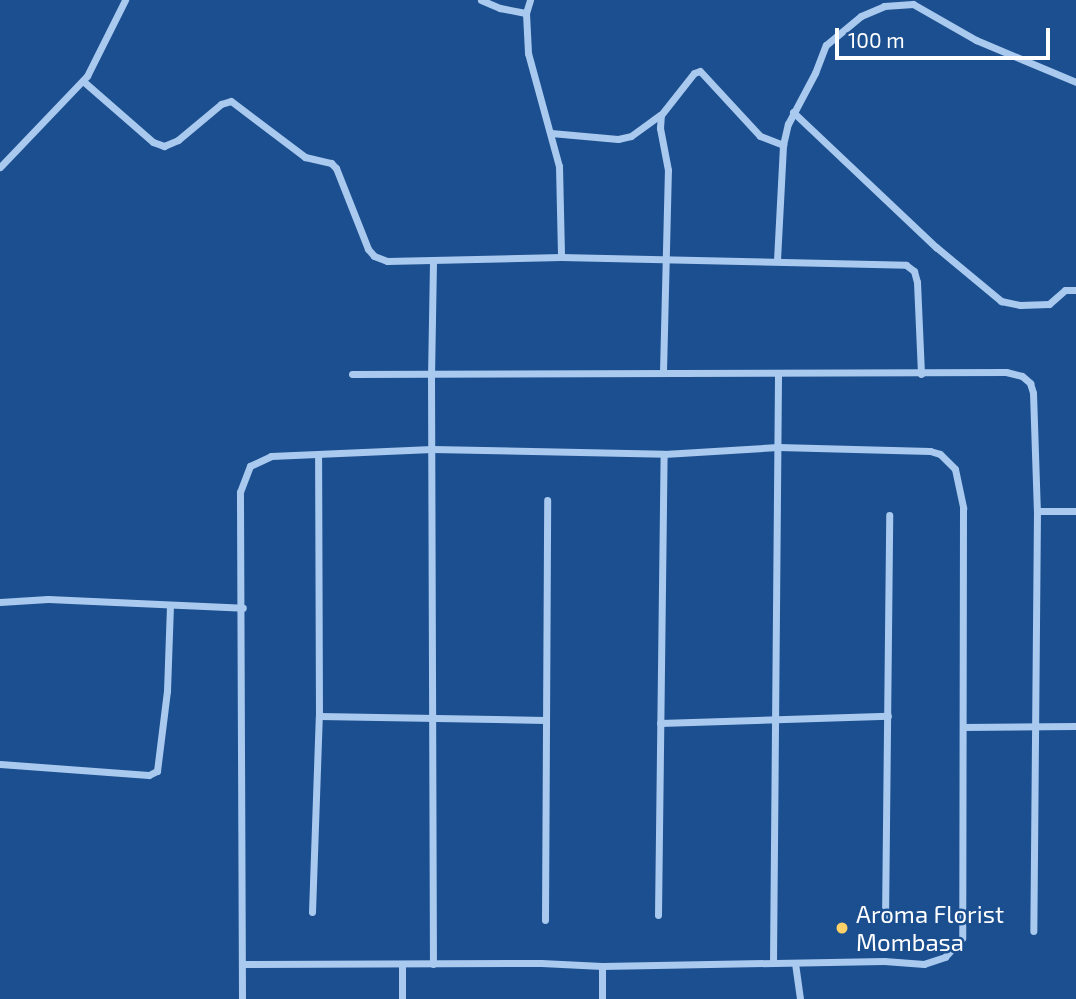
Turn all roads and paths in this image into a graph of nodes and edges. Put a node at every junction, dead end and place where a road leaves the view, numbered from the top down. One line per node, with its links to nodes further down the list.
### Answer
1 (125, 0): 6 (street)
2 (481, 0): 5 (street)
3 (530, 0): 5 (street)
4 (914, 2): 7 (street); 8 (street)
5 (526, 13): 10 (street)
6 (83, 81): 12 (street); 15 (street)
7 (1076, 82)
8 (793, 112): 11 (street); 17 (street)
9 (661, 115): 10 (street); 11 (street); 16 (street)
10 (551, 133): 13 (street)
11 (783, 145): 14 (street)
12 (0, 167)
13 (561, 257): 15 (street); 16 (street)
14 (777, 260): 16 (street); 22 (street)
15 (433, 262): 19 (street)
16 (667, 262): 18 (street)
17 (1076, 290)
18 (663, 372): 19 (street); 21 (street)
19 (430, 373): 20 (street); 24 (street)
20 (352, 374)
21 (778, 374): 22 (street); 23 (street)
22 (921, 374): 28 (street)
23 (778, 447): 25 (street); 37 (street); 41 (street)
24 (432, 449): 25 (street); 26 (street); 36 (street)
25 (664, 454): 39 (street)
26 (318, 455): 33 (street); 34 (street)
27 (547, 500): 38 (street)
28 (1037, 511): 29 (street); 42 (street)
29 (1076, 511)
30 (889, 515): 35 (street)
31 (0, 602): 32 (street)
32 (170, 607): 33 (street); 43 (street)
33 (243, 608): 51 (street)
34 (319, 716): 36 (street); 44 (street)
35 (888, 716): 37 (street); 47 (street)
36 (433, 719): 38 (street); 52 (street)
37 (773, 719): 39 (street); 49 (street)
38 (545, 720): 46 (street)
39 (660, 723): 45 (street)
40 (1076, 726): 42 (street)
41 (963, 727): 42 (street); 50 (street)
42 (1034, 728): 48 (street)
43 (0, 764)
44 (312, 912)
45 (658, 915)
46 (545, 920)
47 (885, 920)
48 (1033, 931)
49 (774, 962): 50 (street); 54 (street)
50 (794, 963): 58 (street)
51 (243, 964): 53 (street); 55 (street)
52 (433, 964): 53 (street); 54 (street)
53 (402, 966): 56 (street)
54 (602, 967): 57 (street)
55 (243, 999)
56 (402, 999)
57 (603, 999)
58 (800, 999)

